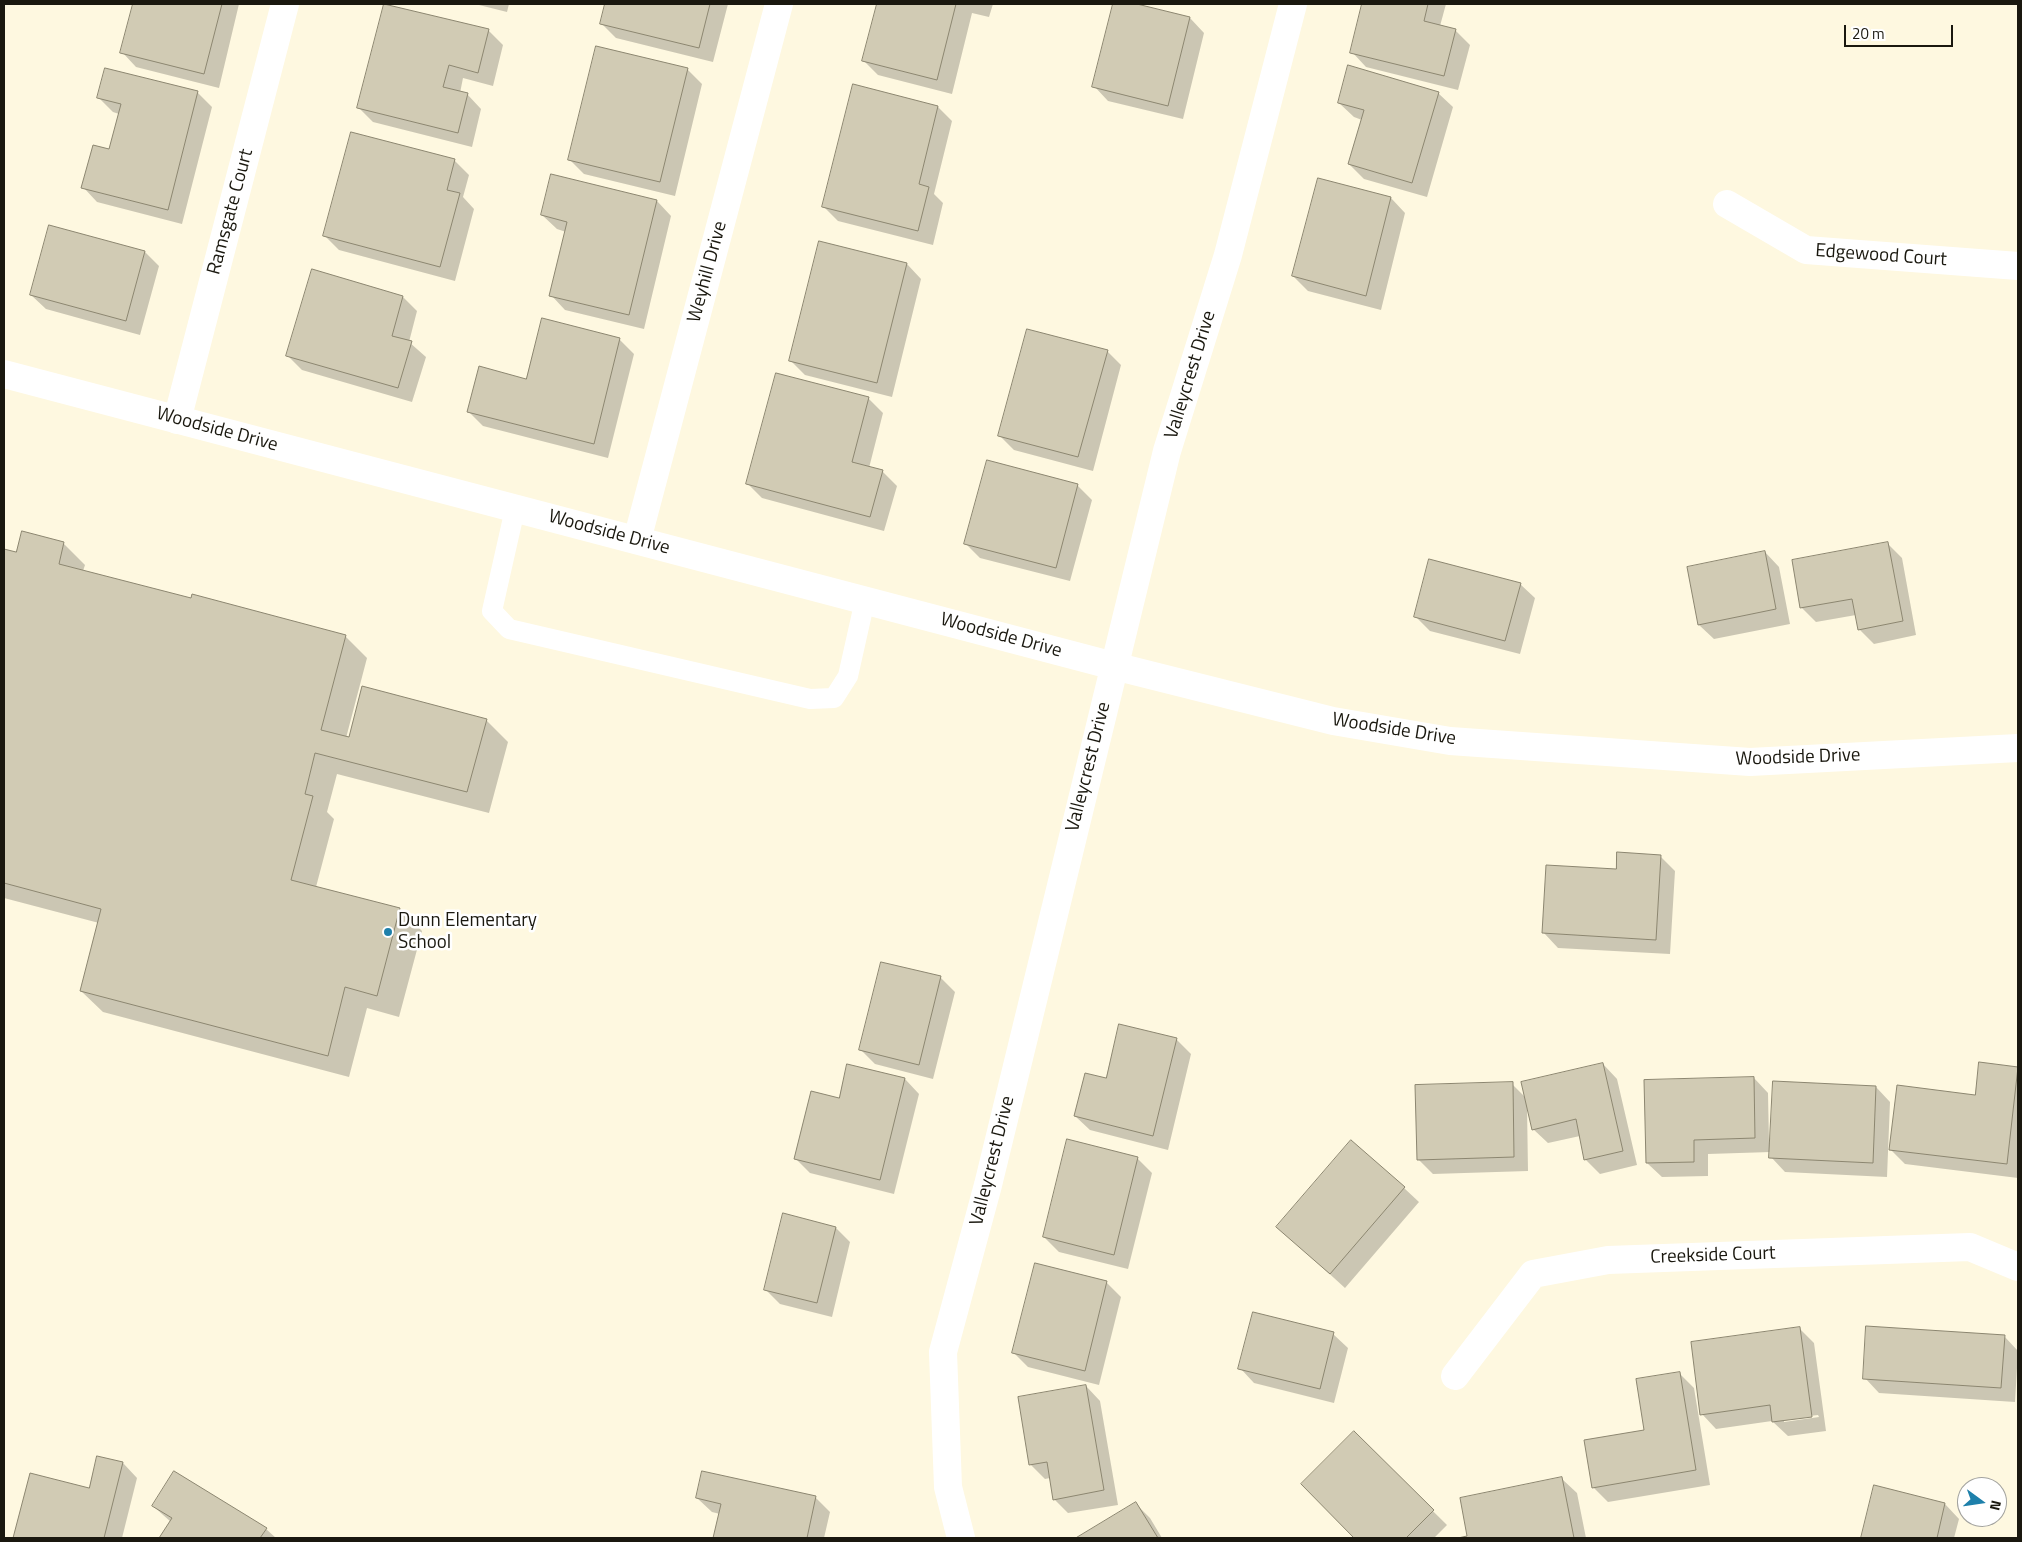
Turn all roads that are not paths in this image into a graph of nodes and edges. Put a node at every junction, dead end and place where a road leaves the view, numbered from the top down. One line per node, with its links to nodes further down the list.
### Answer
1 (285, 4): 7 (street, Ramsgate Court)
2 (778, 4): 9 (street, Weyhill Drive)
3 (1293, 4): 11 (street, Valleycrest Drive)
4 (1727, 204): 5 (street, Edgewood Court)
5 (2018, 266)
6 (4, 374): 7 (street, Woodside Drive)
7 (177, 420): 8 (street, Woodside Drive)
8 (515, 508): 9 (street, Woodside Drive); 10 (lane)
9 (637, 540): 10 (street, Woodside Drive)
10 (864, 600): 11 (street, Woodside Drive)
11 (1114, 666): 12 (street, Woodside Drive); 15 (street, Valleycrest Drive)
12 (2018, 748)
13 (2018, 1267): 14 (street, Creekside Court)
14 (1455, 1376)
15 (961, 1538)

